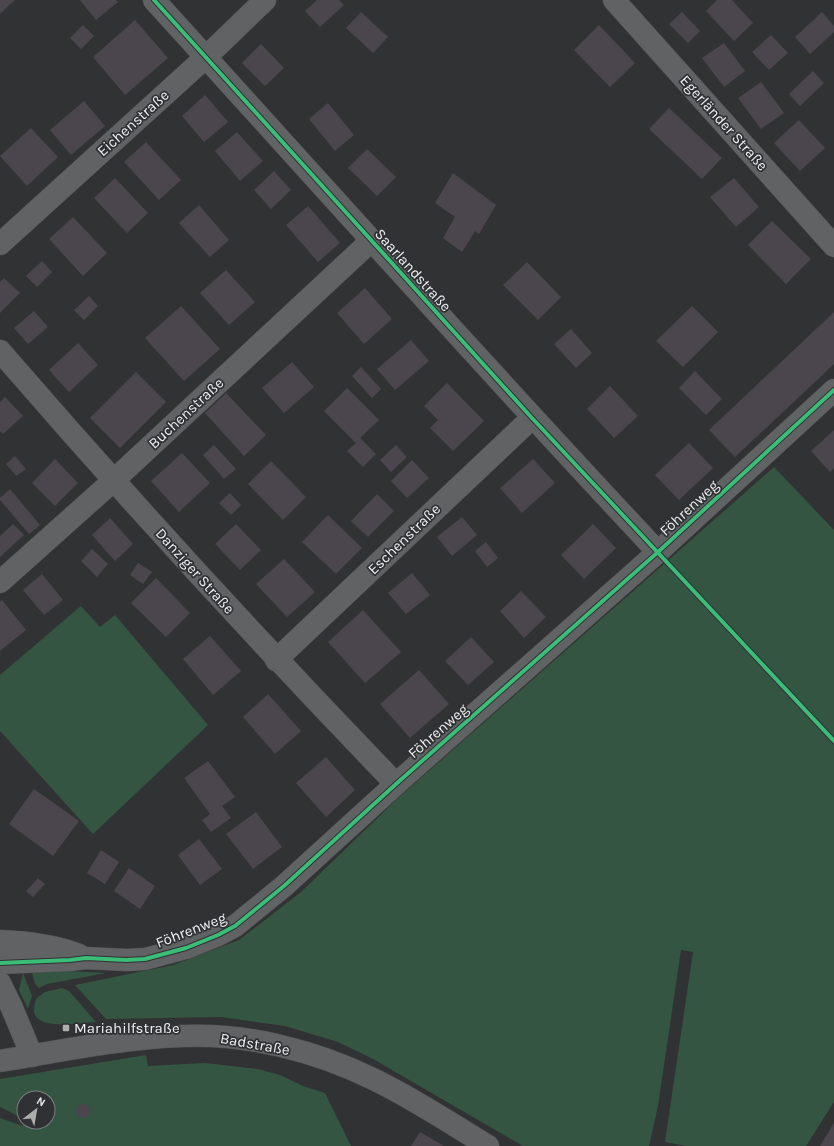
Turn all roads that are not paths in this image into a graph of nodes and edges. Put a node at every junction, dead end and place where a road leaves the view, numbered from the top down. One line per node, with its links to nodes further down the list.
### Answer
1 (154, 0): 4 (street, Saarlandstraße)
2 (265, 0): 4 (street, Eichenstraße)
3 (614, 0): 7 (street, Egerländer Straße)
4 (206, 57): 5 (street, Saarlandstraße); 6 (street, Eichenstraße)
5 (371, 241): 10 (street, Saarlandstraße); 11 (street, Buchenstraße)
6 (0, 244)
7 (834, 246)
8 (0, 351): 11 (street, Danziger Straße)
9 (834, 390): 12 (street, Föhrenweg)
10 (532, 418): 12 (street, Saarlandstraße); 14 (street, Eschenstraße)
11 (113, 481): 13 (street, Buchenstraße); 14 (street, Danziger Straße)
12 (658, 552): 15 (street, Föhrenweg)
13 (0, 582)
14 (276, 660): 15 (street, Danziger Straße)
15 (396, 784): 17 (street, Föhrenweg)
16 (0, 941): 17 (street, Föhrenweg)
17 (86, 958): 18 (street, Föhrenweg)
18 (0, 963)
19 (0, 983): 21 (street)
20 (1, 1056): 21 (street, Badstraße)
21 (32, 1056): 22 (street, Badstraße)
22 (488, 1146)

